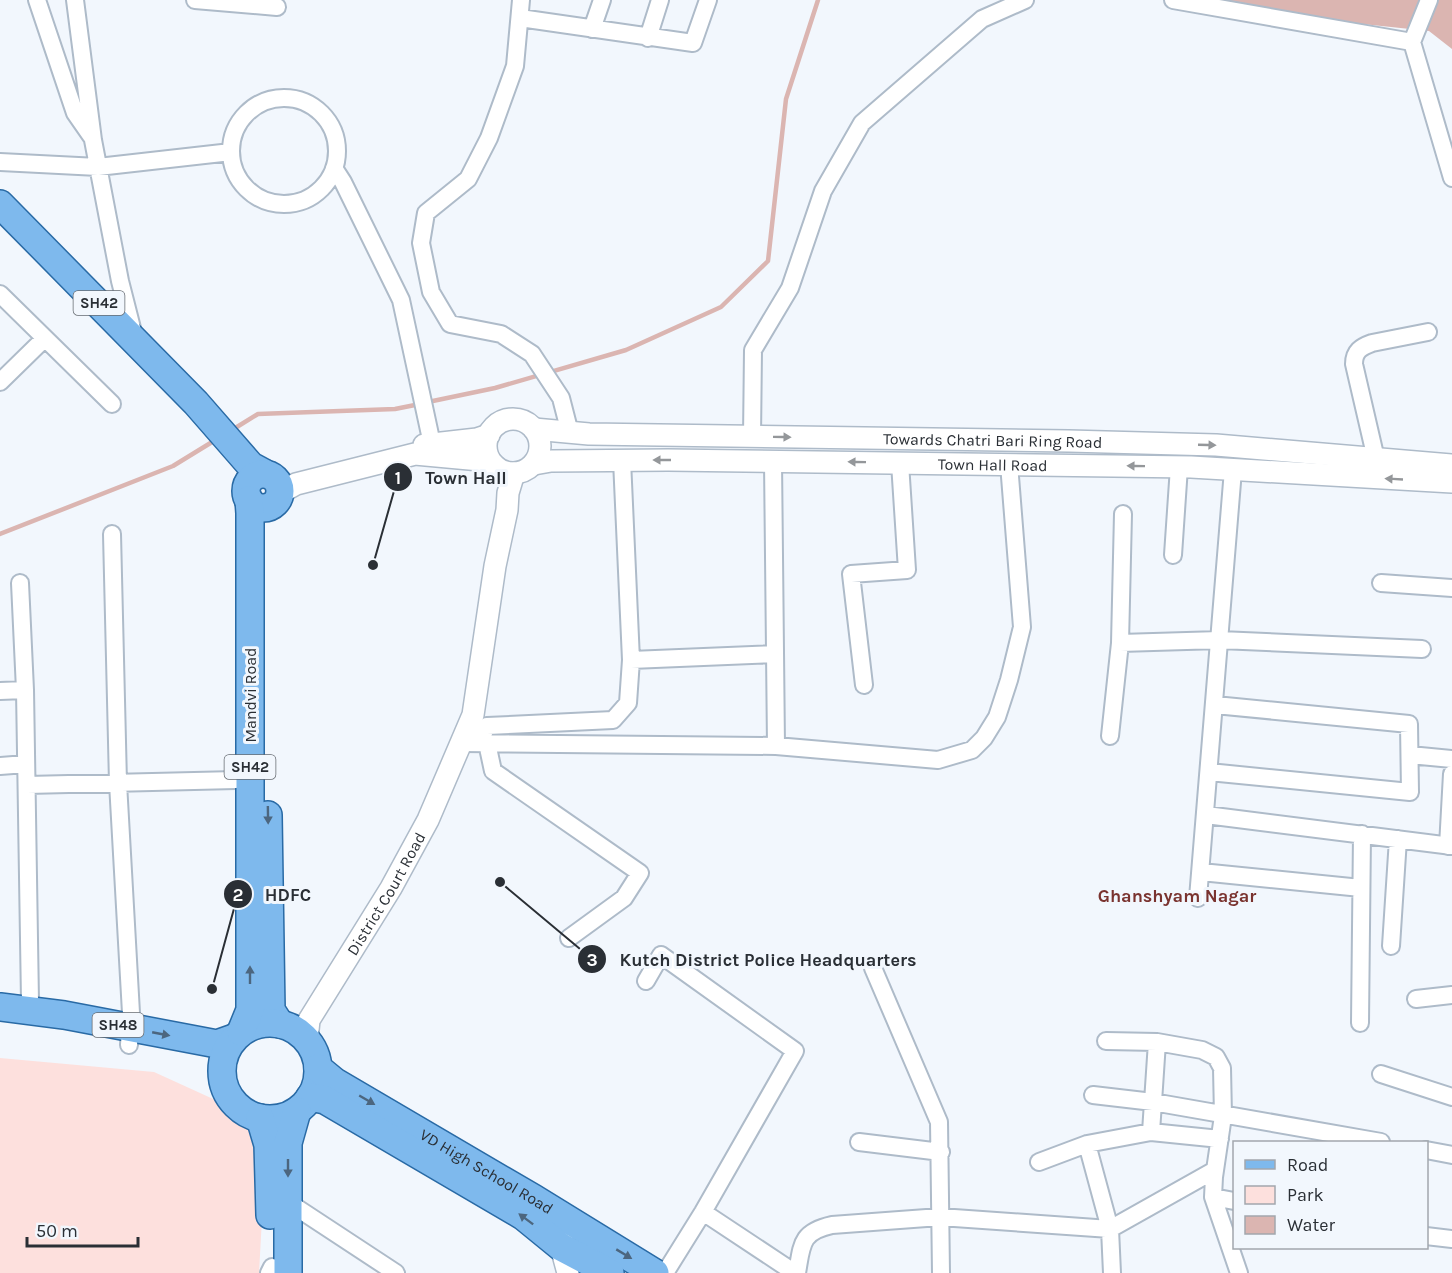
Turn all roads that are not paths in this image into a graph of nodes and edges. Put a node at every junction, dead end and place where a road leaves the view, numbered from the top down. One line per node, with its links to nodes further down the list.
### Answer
1 (37, 0): 16 (street)
2 (75, 0): 16 (street)
3 (195, 0): 11 (street)
4 (521, 0): 12 (street)
5 (602, 0): 13 (street)
6 (660, 0): 14 (street)
7 (708, 0): 14 (street)
8 (1025, 0): 34 (street)
9 (1173, 0): 15 (street)
10 (1429, 0): 15 (street)
11 (277, 7)
12 (520, 18): 13 (street); 32 (street)
13 (592, 29): 14 (street)
14 (648, 38)
15 (1412, 42): 21 (street)
16 (93, 140): 19 (street)
17 (231, 152): 19 (street); 20 (street); 20 (street)
18 (0, 162): 19 (street)
19 (98, 167): 27 (street)
20 (334, 168): 35 (street)
21 (1452, 178)
22 (0, 204): 27 (main road, SH42)
23 (0, 229): 30 (main road, SH42)
24 (0, 294): 26 (street)
25 (1428, 332): 36 (street)
26 (45, 338): 28 (street); 29 (street)
27 (135, 339): 30 (main road, SH42)
28 (0, 382)
29 (112, 404)
30 (190, 408): 46 (main road, SH42)
31 (534, 429): 32 (street, Towards Chatri Bari Ring Road); 33 (street); 43 (street)
32 (570, 433): 34 (street, Towards Chatri Bari Ring Road)
33 (489, 435): 35 (street); 43 (street)
34 (752, 437): 36 (street, Towards Chatri Bari Ring Road, one-way to 36)
35 (432, 444): 46 (street)
36 (1376, 459): 41 (street, Towards Chatri Bari Ring Road)
37 (622, 460): 38 (street, Town Hall Road, one-way to 37); 43 (street, Town Hall Road); 57 (street)
38 (773, 461): 39 (street, Town Hall Road, one-way to 38); 56 (street)
39 (900, 463): 40 (street, Town Hall Road); 58 (street)
40 (1009, 464): 42 (street, Town Hall Road, one-way to 40); 63 (street)
41 (1452, 465)
42 (1179, 467): 44 (street, Town Hall Road); 49 (street)
43 (511, 468): 46 (street, Town Hall Road); 64 (street, District Court Road)
44 (1233, 470): 45 (street, Town Hall Road, one-way to 44); 53 (street)
45 (1452, 482)
46 (259, 485): 92 (main road, Mandvi Road / SH42, one-way to 92); 93 (main road, Mandvi Road / SH42, one-way to 46)
47 (1123, 514): 54 (street)
48 (112, 534): 72 (street)
49 (1173, 555)
50 (20, 583): 59 (street)
51 (1381, 583): 52 (street)
52 (1452, 588)
53 (1220, 640): 54 (street); 55 (street); 61 (street)
54 (1120, 643): 62 (street)
55 (1422, 650)
56 (775, 654): 57 (street); 63 (street)
57 (631, 660): 64 (street)
58 (864, 685)
59 (25, 690): 60 (street); 67 (street)
60 (0, 691)
61 (1215, 705): 65 (street); 69 (street)
62 (1110, 736)
63 (776, 746): 64 (street)
64 (471, 748): 82 (street); 92 (street, District Court Road)
65 (1410, 755): 66 (street); 69 (street)
66 (1452, 759)
67 (26, 764): 68 (street); 73 (street)
68 (0, 766)
69 (1209, 771): 75 (street)
70 (1452, 774): 74 (street)
71 (236, 780): 72 (street)
72 (118, 783): 73 (street); 94 (street)
73 (27, 785): 88 (street)
74 (1452, 788): 78 (street)
75 (1206, 815): 76 (street); 79 (street)
76 (1362, 834): 77 (street); 80 (street)
77 (1398, 839): 78 (street); 83 (street)
78 (1450, 846)
79 (1201, 872): 80 (street); 81 (street)
80 (1361, 888): 90 (street)
81 (1198, 898)
82 (569, 938)
83 (1391, 946)
84 (873, 968): 112 (street)
85 (646, 981): 119 (street)
86 (1452, 995): 87 (street)
87 (1416, 999)
88 (30, 1001)
89 (0, 1007): 94 (main road, SH48)
90 (1360, 1023)
91 (0, 1024): 94 (main road, SH48)
92 (297, 1028): 93 (main road); 97 (main road)
93 (238, 1035): 94 (main road, SH48, one-way to 93); 99 (main road)
94 (130, 1036): 99 (main road, SH48)
95 (1106, 1041): 96 (street)
96 (1157, 1042): 102 (street); 104 (street)
97 (318, 1068): 103 (main road); 124 (main road, VD High School Road, one-way to 124)
98 (1381, 1074): 101 (street)
99 (222, 1076): 105 (main road)
100 (1093, 1095): 102 (street)
101 (1452, 1097)
102 (1153, 1102): 104 (street); 106 (street)
103 (304, 1104): 105 (main road); 118 (main road, one-way to 118); 124 (main road, VD High School Road, one-way to 103)
104 (1223, 1116): 107 (street); 108 (street)
105 (260, 1118): 125 (main road)
106 (1151, 1132): 107 (street); 110 (street)
107 (1220, 1138): 115 (street)
108 (1369, 1141)
109 (860, 1142): 112 (street)
110 (1087, 1144): 114 (street); 121 (street)
111 (1428, 1150): 113 (street)
112 (941, 1152): 120 (street)
113 (1452, 1155)
114 (1039, 1162)
115 (1215, 1170): 116 (street); 121 (street)
116 (1213, 1197): 117 (street); 133 (street)
117 (1233, 1201)
118 (288, 1202): 125 (main road); 126 (street)
119 (703, 1212): 129 (street); 130 (street)
120 (940, 1217): 121 (street); 130 (street); 131 (street)
121 (1110, 1229): 132 (street)
122 (1428, 1236): 123 (street)
123 (1452, 1239)
124 (572, 1250): 127 (main road, VD High School Road); 128 (main road, VD High School Road, one-way to 128)
125 (275, 1272)
126 (396, 1273)
127 (610, 1273)
128 (655, 1273)
129 (665, 1273)
130 (796, 1273)
131 (940, 1273)
132 (1112, 1273)
133 (1239, 1273)

